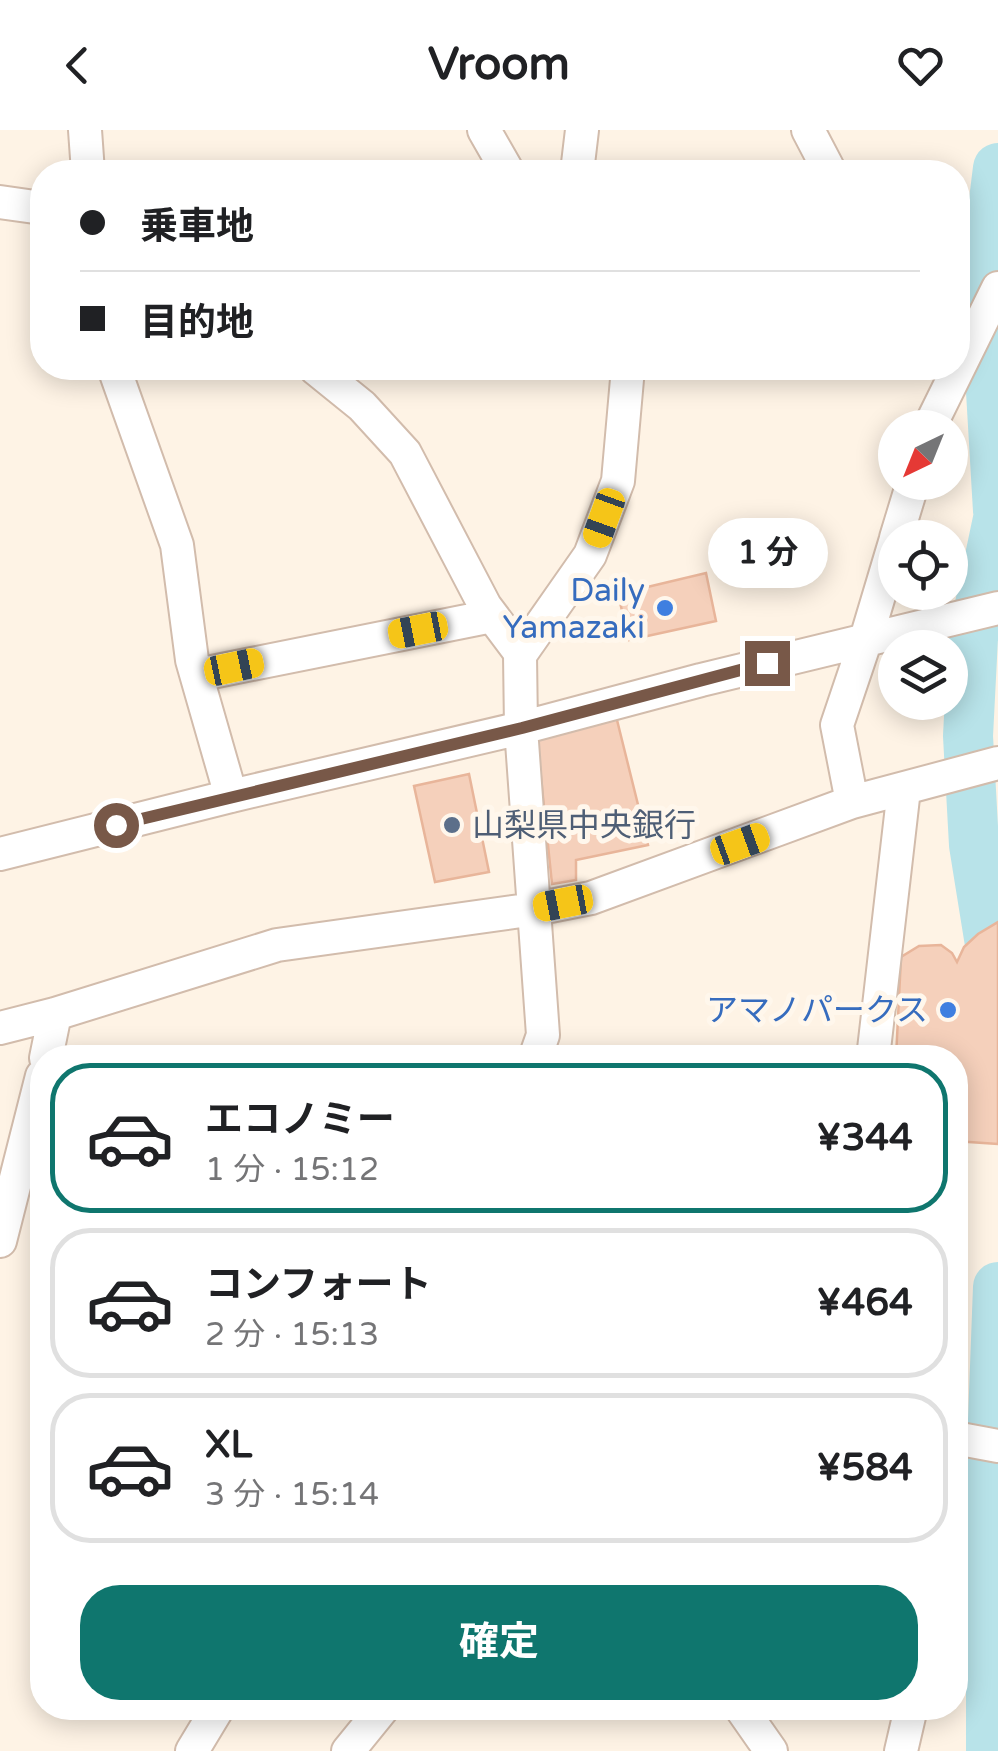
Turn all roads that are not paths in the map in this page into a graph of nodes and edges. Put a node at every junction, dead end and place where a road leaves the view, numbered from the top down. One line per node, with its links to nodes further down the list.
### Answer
1 (484, 130): 6 (street)
2 (582, 130): 7 (street)
3 (808, 130): 8 (street)
4 (84, 131): 5 (street)
5 (87, 160)
6 (501, 160)
7 (579, 160)
8 (824, 160)
9 (0, 202): 10 (street)
10 (30, 206)
11 (998, 288): 12 (street)
12 (978, 327)
13 (118, 380): 23 (street)
14 (330, 380): 20 (street)
15 (627, 380): 22 (street)
16 (952, 380): 17 (street)
17 (938, 410)
18 (878, 599): 21 (street)
19 (998, 608): 21 (street)
20 (492, 616): 22 (street); 23 (street)
21 (866, 639): 24 (street); 28 (street)
22 (521, 654): 24 (street)
23 (197, 674): 27 (street)
24 (522, 728): 27 (street); 30 (street)
25 (998, 764): 26 (street)
26 (904, 789): 28 (street); 35 (street)
27 (231, 796): 29 (street)
28 (852, 802): 30 (street)
29 (0, 854)
30 (535, 908): 31 (street); 34 (street)
31 (55, 1014): 32 (street); 33 (street)
32 (0, 1028)
33 (49, 1045)
34 (540, 1045)
35 (874, 1045)
36 (30, 1123): 37 (street)
37 (0, 1240)
38 (968, 1440): 39 (street)
39 (998, 1446)
40 (211, 1720): 44 (street)
41 (373, 1720): 45 (street)
42 (749, 1720): 46 (street)
43 (907, 1720): 47 (street)
44 (192, 1751)
45 (348, 1751)
46 (771, 1751)
47 (901, 1751)

